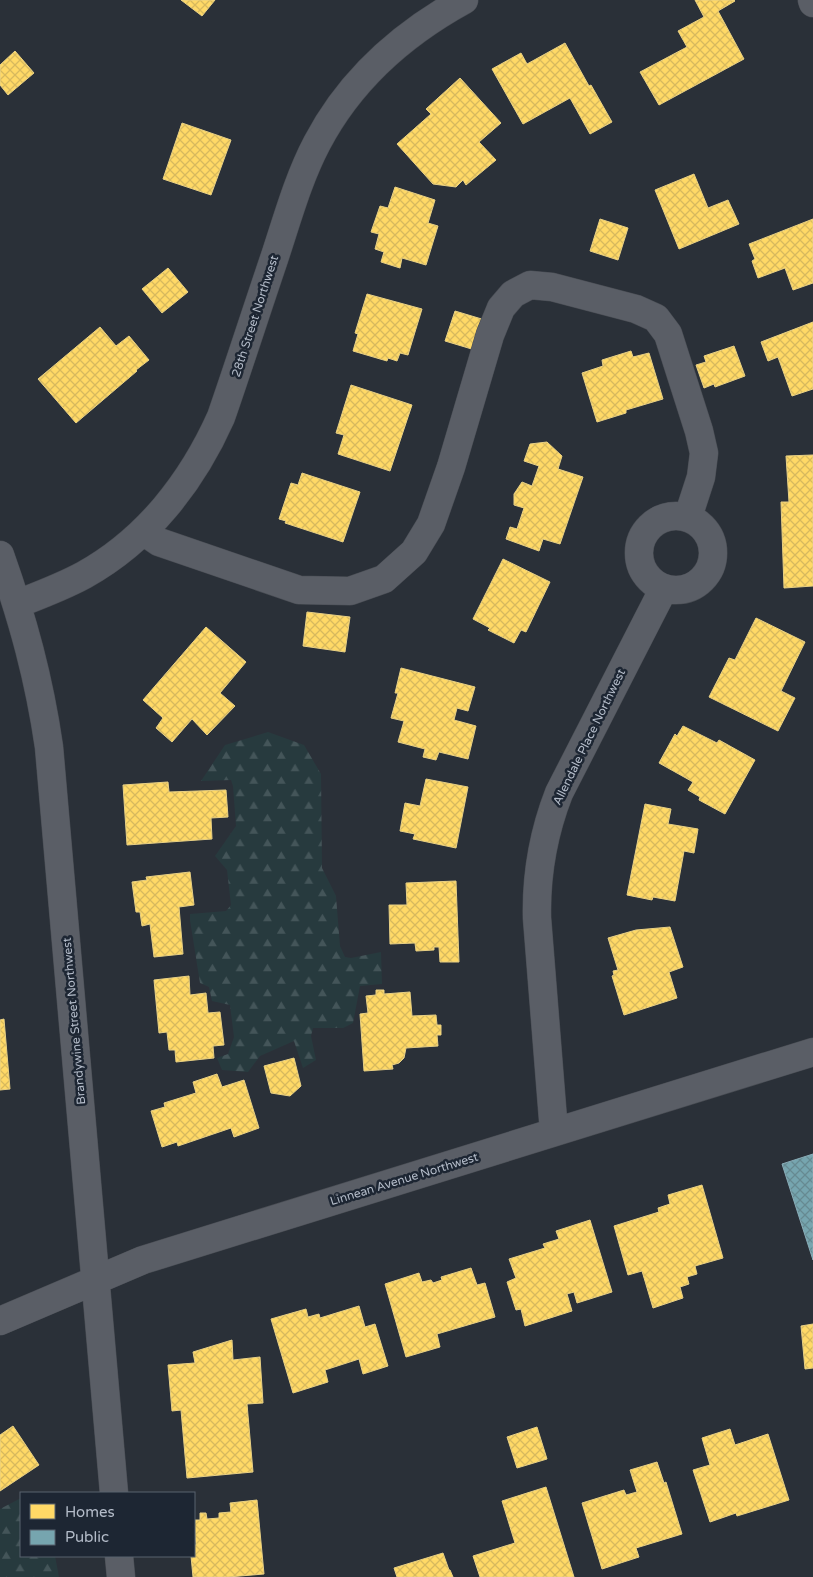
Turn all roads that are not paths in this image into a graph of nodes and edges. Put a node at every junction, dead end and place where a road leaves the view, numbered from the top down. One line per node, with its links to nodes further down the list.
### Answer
1 (464, 0): 3 (street, 28th Street Northwest)
2 (688, 517): 3 (street); 5 (street); 5 (street)
3 (143, 531): 6 (street, 28th Street Northwest)
4 (0, 555): 6 (street, Brandywine Street Northwest)
5 (664, 588): 8 (street, Allendale Place Northwest)
6 (17, 604): 9 (street, Brandywine Street Northwest)
7 (813, 1052): 8 (street, Linnean Avenue Northwest)
8 (554, 1132): 9 (street, Linnean Avenue Northwest)
9 (96, 1280): 10 (street, Linnean Avenue Northwest); 11 (street, Brandywine Street Northwest)
10 (0, 1321)
11 (114, 1492)
12 (119, 1557): 13 (street)
13 (121, 1577)

